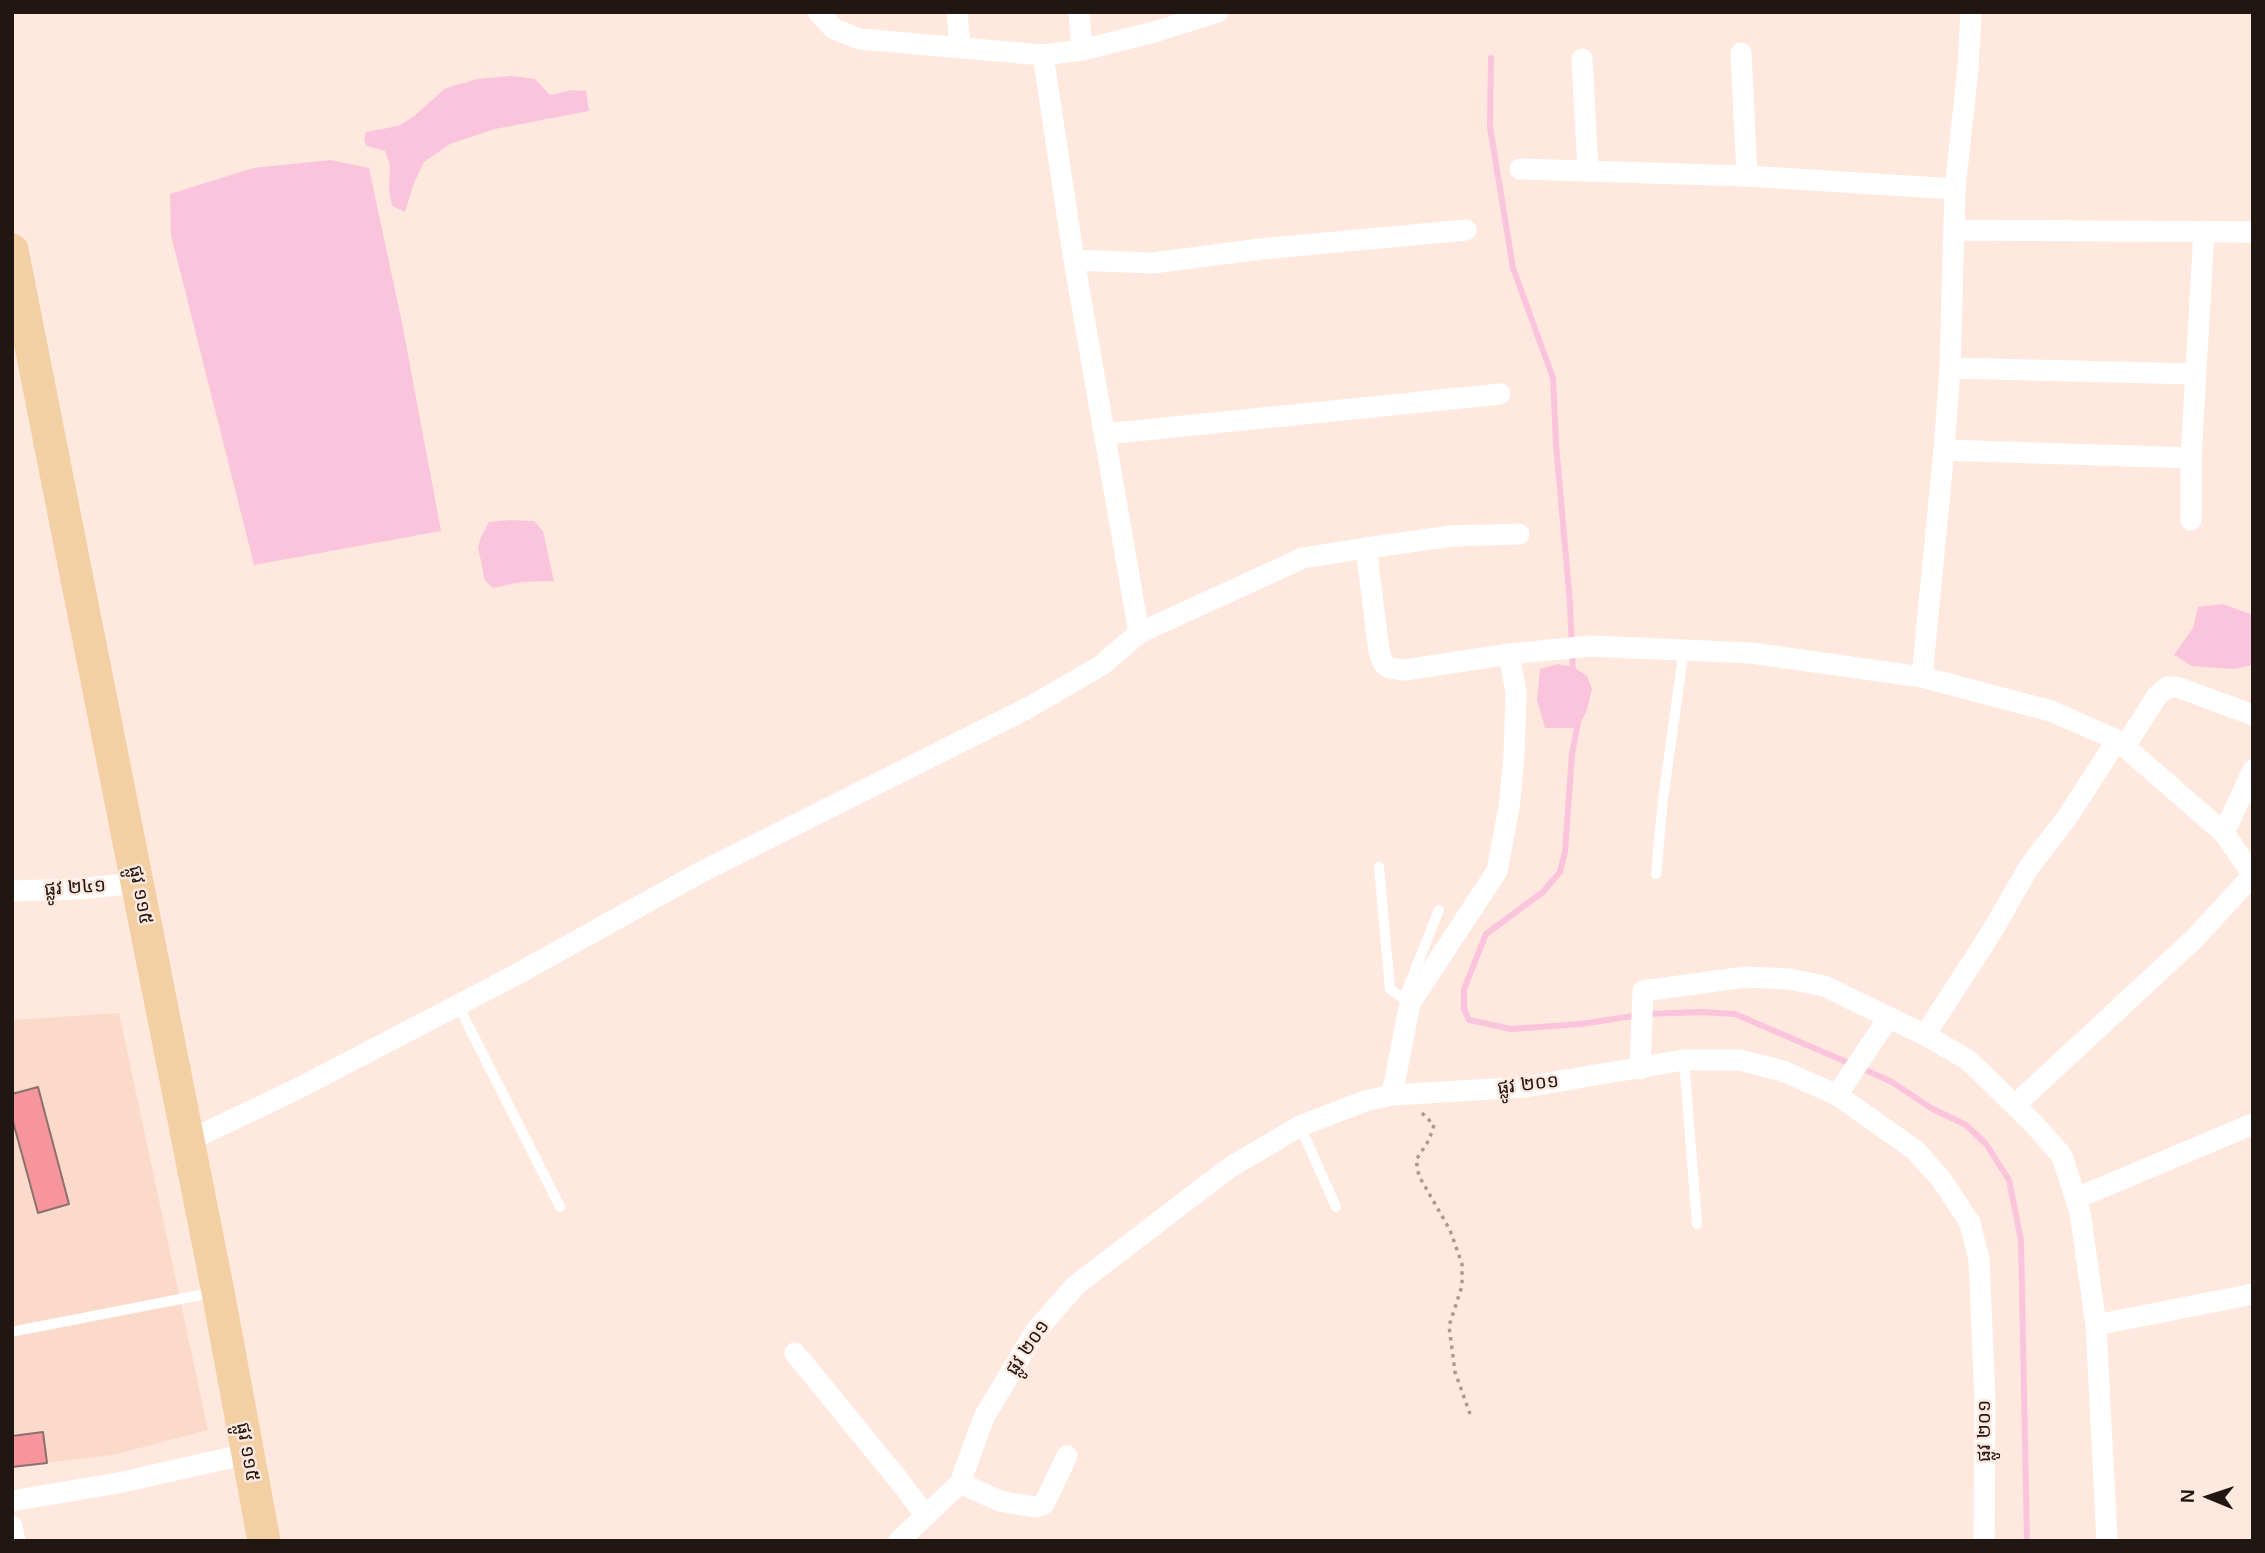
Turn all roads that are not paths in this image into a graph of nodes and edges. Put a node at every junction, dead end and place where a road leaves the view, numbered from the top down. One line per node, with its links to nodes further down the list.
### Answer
1 (818, 12): 6 (street)
2 (957, 12): 6 (street)
3 (1079, 12): 7 (street)
4 (1971, 12): 14 (street)
5 (1215, 13): 7 (street)
6 (960, 46): 9 (street)
7 (1082, 50): 9 (street)
8 (1741, 53): 13 (street)
9 (1043, 55): 20 (street)
10 (1582, 59): 12 (street)
11 (1520, 169): 12 (street)
12 (1588, 170): 13 (street)
13 (1747, 176): 14 (street)
14 (1955, 189): 16 (street)
15 (1466, 230): 20 (street)
16 (1955, 230): 17 (street); 21 (street)
17 (2204, 231): 18 (street); 22 (street)
18 (2253, 232)
19 (12, 250): 40 (main road, ផ្លូវ ១១៥)
20 (1074, 260): 24 (street)
21 (1950, 368): 22 (street); 25 (street)
22 (2196, 374): 26 (street)
23 (1500, 394): 24 (street)
24 (1105, 434): 30 (street)
25 (1944, 450): 26 (street); 33 (street)
26 (2191, 458): 27 (street)
27 (2191, 520)
28 (1519, 534): 29 (street)
29 (1366, 548): 30 (street); 32 (street)
30 (1139, 633): 44 (street)
31 (1684, 649): 32 (street); 33 (street); 39 (lane)
32 (1509, 654): 43 (street)
33 (1922, 677): 35 (street)
34 (2253, 715): 35 (street)
35 (2121, 743): 37 (street); 46 (street)
36 (2253, 769): 37 (street)
37 (2224, 833): 51 (street)
38 (1379, 867): 43 (lane)
39 (1656, 874)
40 (137, 883): 41 (street, ផ្លូវ ២៤១); 54 (main road, ផ្លូវ ១១៥)
41 (12, 891)
42 (1439, 910): 43 (lane)
43 (1407, 1001): 49 (street)
44 (458, 1006): 54 (street); 57 (lane)
45 (1889, 1017): 46 (street); 48 (street); 50 (street)
46 (1925, 1035): 51 (street)
47 (1684, 1060): 48 (street, ផ្លូវ ២០១); 50 (street, ផ្លូវ ២០១); 58 (lane)
48 (1640, 1069): 49 (street, ផ្លូវ ២០១)
49 (1400, 1095): 53 (street, ផ្លូវ ២០១)
50 (1836, 1095): 73 (street, ផ្លូវ ២០១)
51 (2015, 1105): 55 (street)
52 (2253, 1124): 55 (street)
53 (1300, 1126): 56 (lane); 66 (street, ផ្លូវ ២០១)
54 (188, 1141): 59 (main road, ផ្លូវ ១១៥)
55 (2077, 1198): 61 (street)
56 (1336, 1206)
57 (560, 1207)
58 (1697, 1224)
59 (218, 1292): 62 (lane); 64 (main road, ផ្លូវ ១១៥)
60 (2253, 1294): 61 (street)
61 (2096, 1325): 74 (street)
62 (16, 1331)
63 (795, 1353): 68 (street)
64 (247, 1454): 67 (street); 71 (main road, ផ្លូវ ១១៥)
65 (1067, 1456): 66 (street)
66 (960, 1483): 68 (street, ផ្លូវ ២០១)
67 (12, 1501)
68 (926, 1516): 72 (street, ផ្លូវ ២០១)
69 (12, 1526): 70 (street)
70 (15, 1541)
71 (264, 1541)
72 (899, 1541)
73 (1984, 1541)
74 (2107, 1541)

